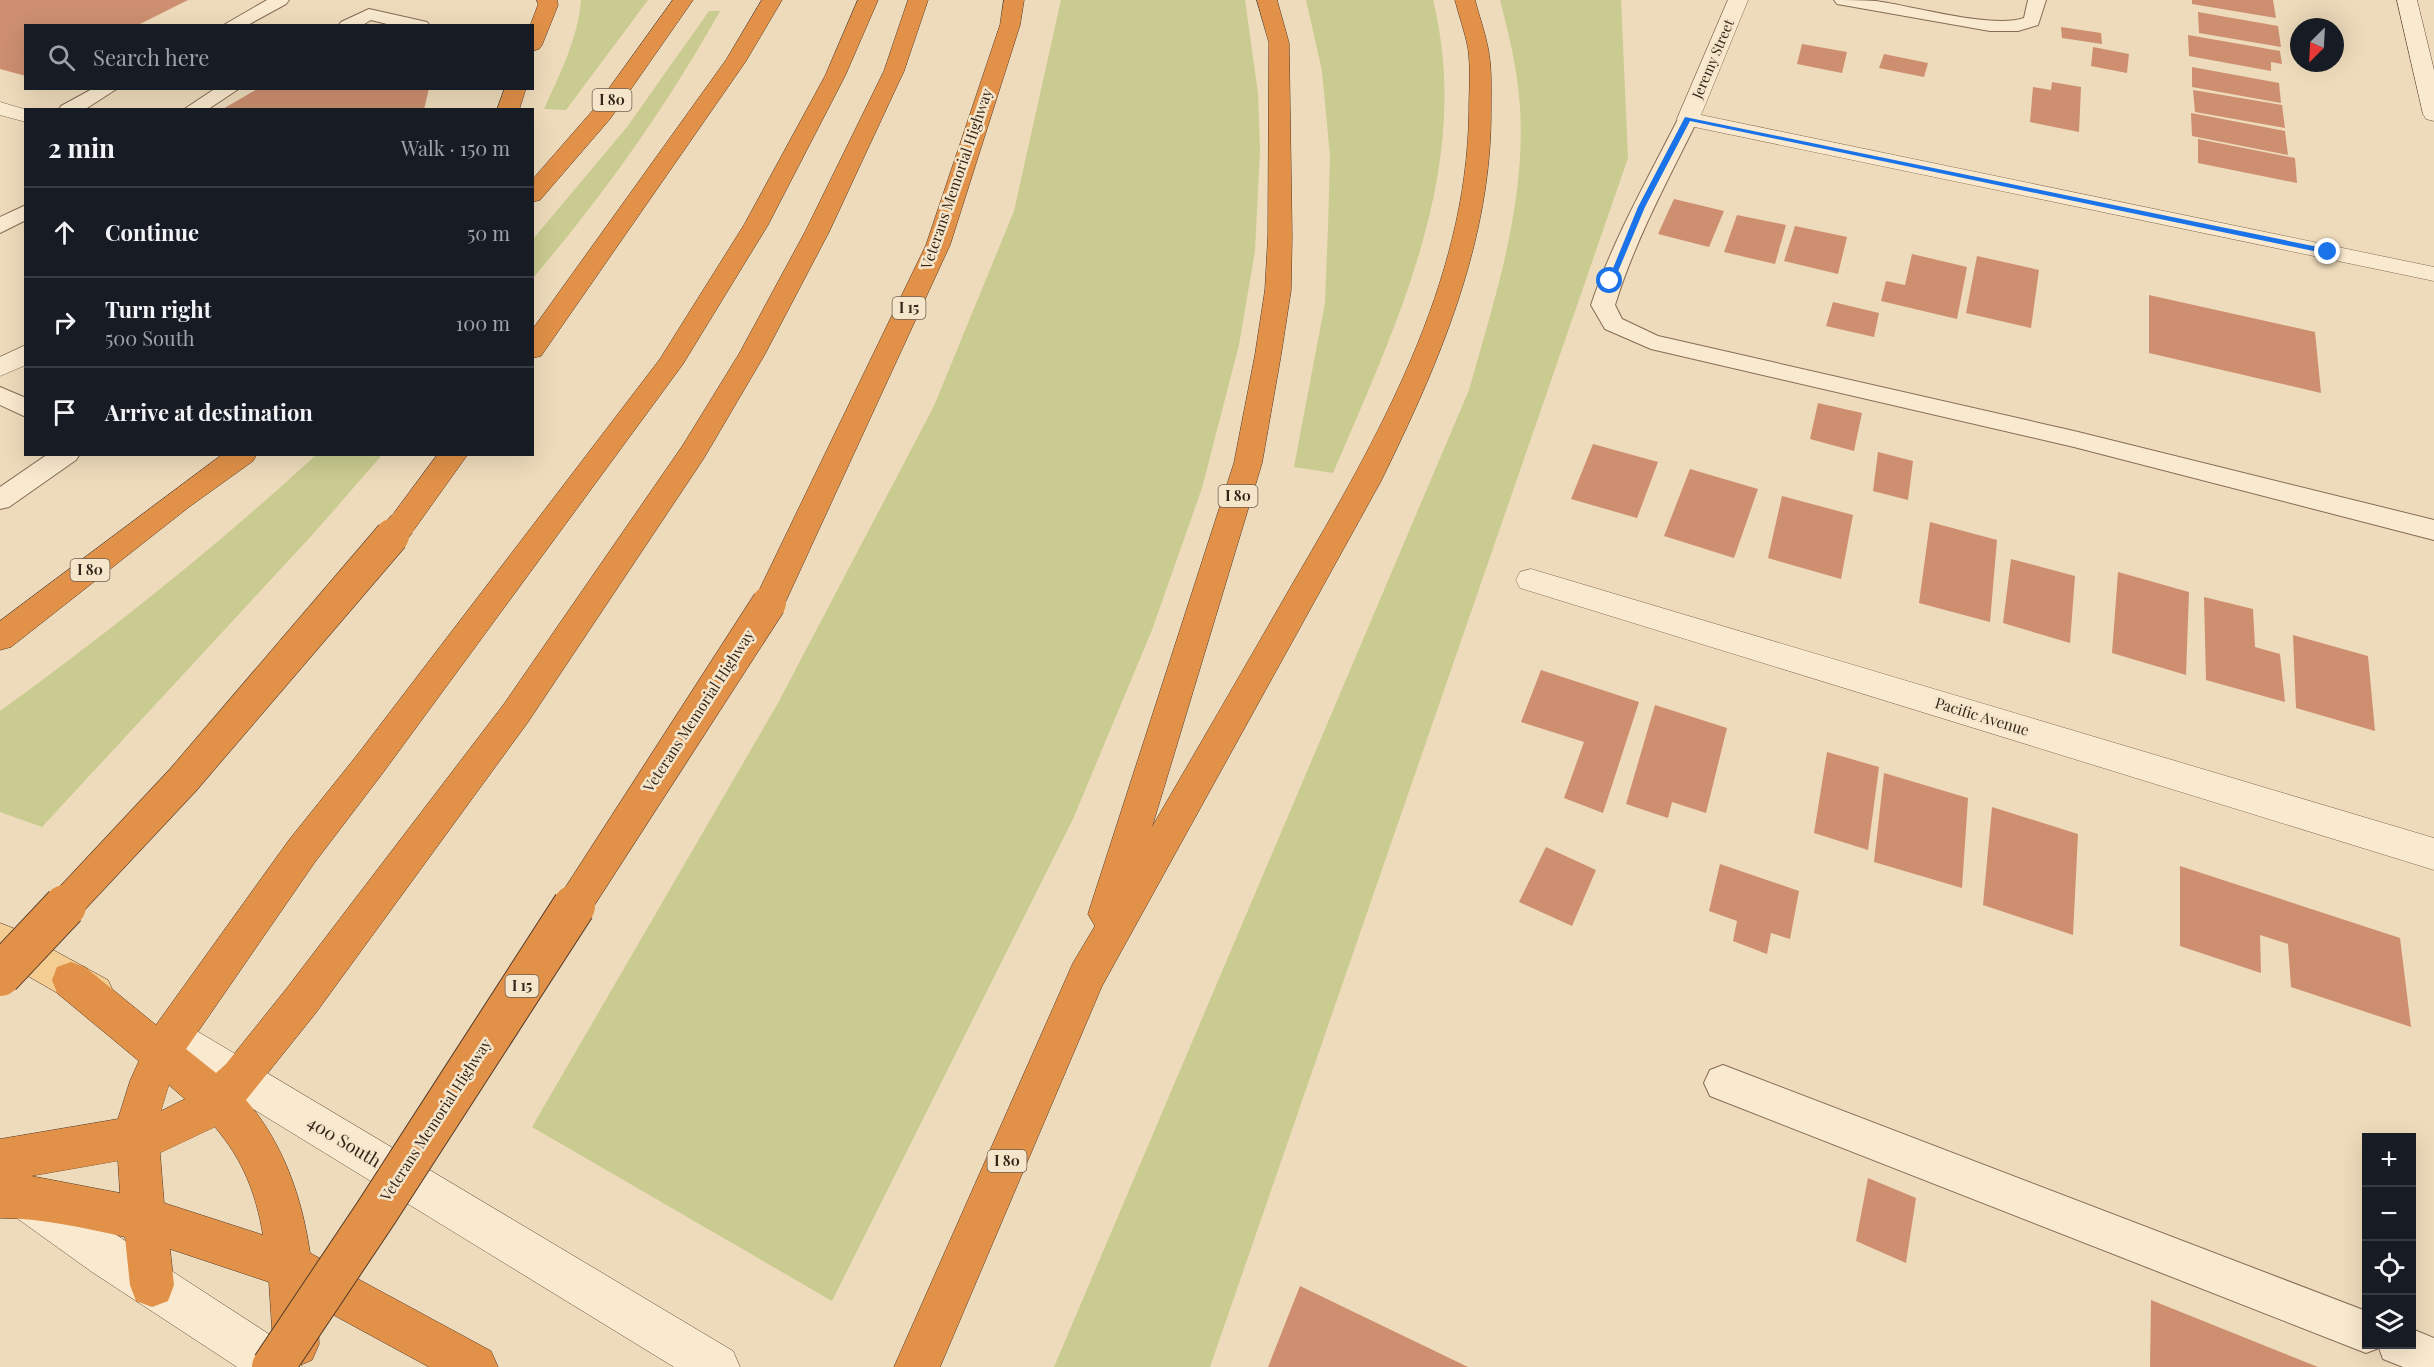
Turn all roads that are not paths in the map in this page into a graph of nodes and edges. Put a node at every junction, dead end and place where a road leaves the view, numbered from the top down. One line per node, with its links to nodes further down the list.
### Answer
1 (280, 0): 14 (lane)
2 (547, 0): 17 (highway)
3 (683, 0): 29 (highway, I 80)
4 (772, 0): 33 (highway)
5 (868, 0): 52 (highway)
6 (918, 0): 54 (highway)
7 (1014, 0): 64 (highway, Veterans Memorial Highway / I 15, bridge)
8 (1266, 0): 50 (highway, I 80)
9 (1465, 0): 50 (highway)
10 (1738, 0): 28 (street, Jeremy Street)
11 (1844, 0): 12 (lane)
12 (2037, 0)
13 (2408, 0): 18 (street)
14 (235, 24)
15 (351, 24): 16 (lane)
16 (412, 24)
17 (534, 40)
18 (2429, 76): 26 (street)
19 (105, 90): 23 (lane)
20 (227, 90): 24 (lane)
21 (515, 90): 25 (highway)
22 (0, 108): 27 (street)
23 (72, 108)
24 (196, 108)
25 (509, 108)
26 (2434, 114)
27 (24, 115)
28 (1688, 119): 32 (street); 44 (lane)
29 (534, 193)
30 (24, 212): 31 (lane)
31 (0, 226)
32 (2434, 274)
33 (534, 347)
34 (24, 354): 35 (street)
35 (0, 368)
36 (0, 395): 37 (lane)
37 (24, 408)
38 (64, 456): 42 (lane)
39 (223, 456): 43 (highway)
40 (240, 456): 43 (highway, I 80)
41 (453, 456): 49 (highway, bridge)
42 (0, 500)
43 (179, 500): 46 (highway, I 80)
44 (2434, 530)
45 (1531, 580): 47 (street, Pacific Avenue)
46 (0, 638)
47 (2434, 854)
48 (0, 940): 51 (main road)
49 (0, 975)
50 (1087, 976): 69 (highway, I 80)
51 (71, 980): 52 (highway)
52 (166, 1046): 54 (highway); 55 (highway)
53 (1723, 1083): 60 (lane)
54 (229, 1089): 55 (highway); 58 (highway); 68 (street, 400 South)
55 (139, 1136): 56 (highway); 57 (highway)
56 (5, 1183): 57 (highway); 59 (street)
57 (145, 1220): 58 (highway); 59 (highway)
58 (289, 1266): 66 (highway); 67 (highway)
59 (152, 1285): 65 (street)
60 (2362, 1330)
61 (2390, 1349): 70 (lane)
62 (2410, 1349): 63 (lane)
63 (2434, 1359)
64 (273, 1367)
65 (279, 1367)
66 (296, 1367)
67 (475, 1367)
68 (717, 1367)
69 (917, 1367)
70 (2391, 1367)

